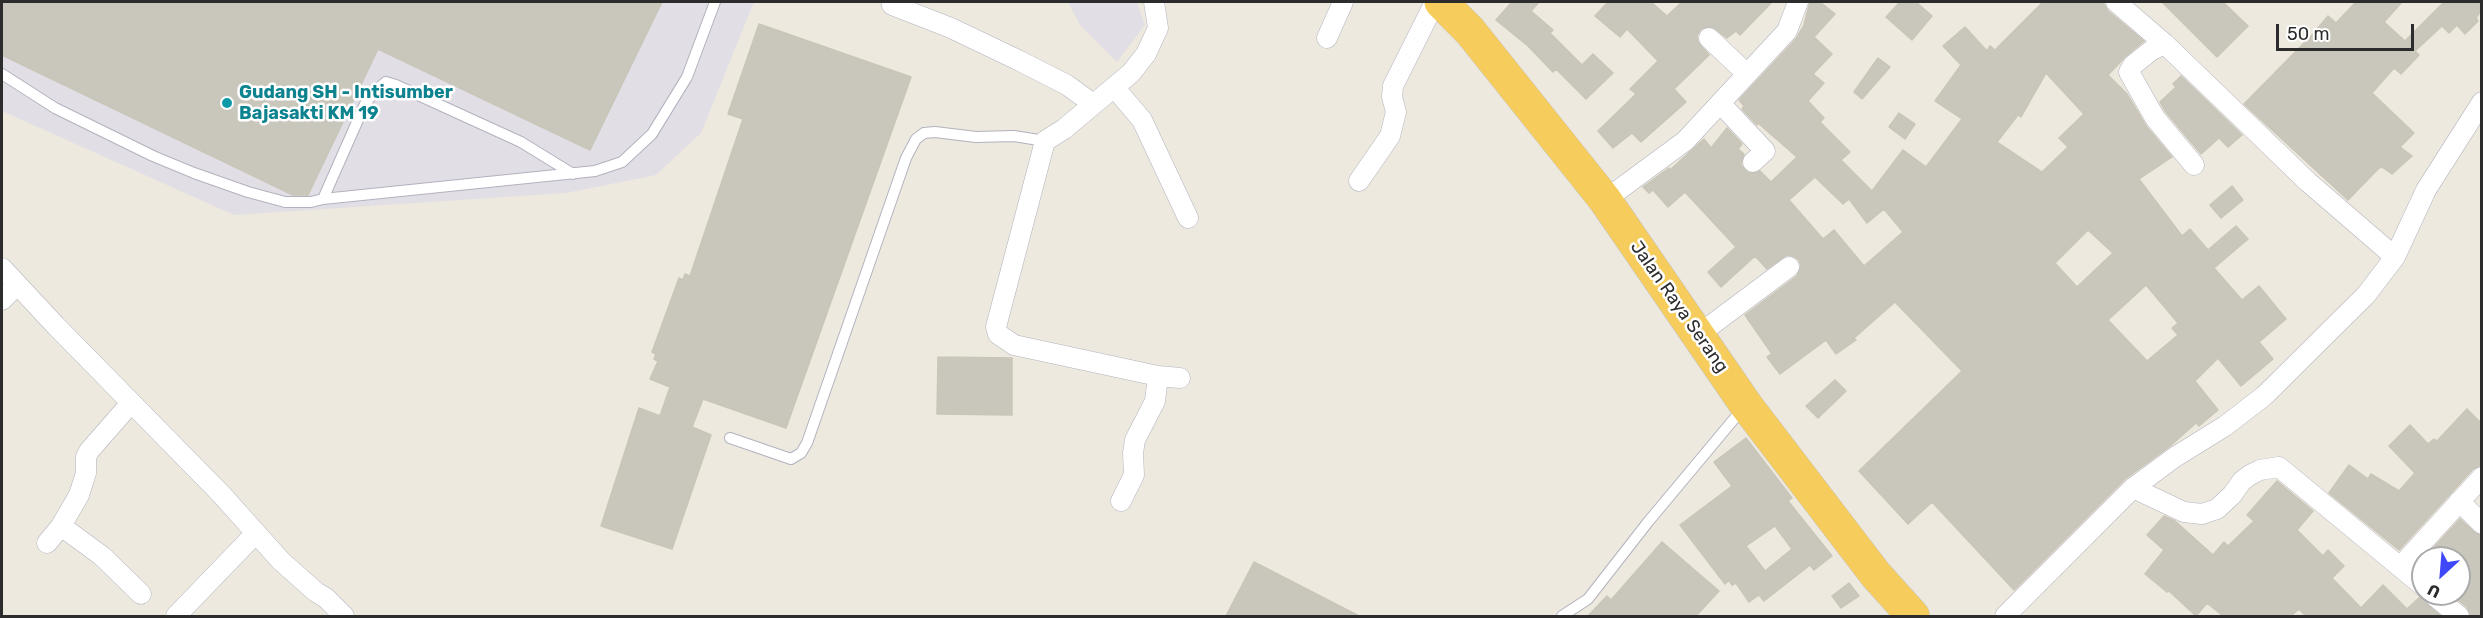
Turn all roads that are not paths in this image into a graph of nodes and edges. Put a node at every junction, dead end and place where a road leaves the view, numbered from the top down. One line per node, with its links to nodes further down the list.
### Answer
1 (715, 2): 21 (lane)
2 (1154, 2): 14 (street)
3 (1343, 2): 9 (street)
4 (1435, 2): 22 (street)
5 (1441, 2): 24 (highway, Jalan Raya Serang)
6 (1798, 2): 13 (street)
7 (2116, 2): 11 (street)
8 (892, 5): 16 (street)
9 (1327, 38)
10 (1709, 38): 13 (street)
11 (2165, 44): 20 (street); 26 (street)
12 (2, 74): 23 (lane)
13 (1748, 74): 17 (street)
14 (1114, 87): 16 (street); 25 (street)
15 (2481, 102): 26 (street)
16 (1093, 104): 18 (street)
17 (1720, 104): 19 (street); 24 (street)
18 (1045, 141): 32 (street); 36 (lane)
19 (1753, 162)
20 (2194, 165)
21 (573, 174): 23 (lane); 23 (lane)
22 (1359, 181)
23 (323, 199)
24 (1605, 201): 31 (highway, Jalan Raya Serang)
25 (1188, 218)
26 (2395, 257): 38 (street)
27 (1789, 267): 31 (street)
28 (2, 268): 29 (street)
29 (17, 285): 30 (street); 34 (street)
30 (2, 300)
31 (1698, 334): 35 (highway, Jalan Raya Serang)
32 (1158, 376): 33 (street); 39 (street)
33 (1180, 378)
34 (130, 403): 42 (street); 43 (street)
35 (1746, 405): 51 (lane); 52 (highway, Jalan Raya Serang)
36 (730, 438)
37 (2481, 477): 40 (street)
38 (2133, 488): 45 (street); 53 (street)
39 (1121, 501)
40 (2459, 501): 41 (street); 45 (street)
41 (2481, 524)
42 (61, 526): 44 (street); 47 (street)
43 (256, 533): 49 (street); 50 (street)
44 (47, 543)
45 (2400, 567): 46 (street)
46 (2411, 576)
47 (141, 594)
48 (2447, 606): 54 (street)
49 (176, 616)
50 (344, 616)
51 (1562, 616)
52 (1913, 616)
53 (2005, 616)
54 (2459, 616)

